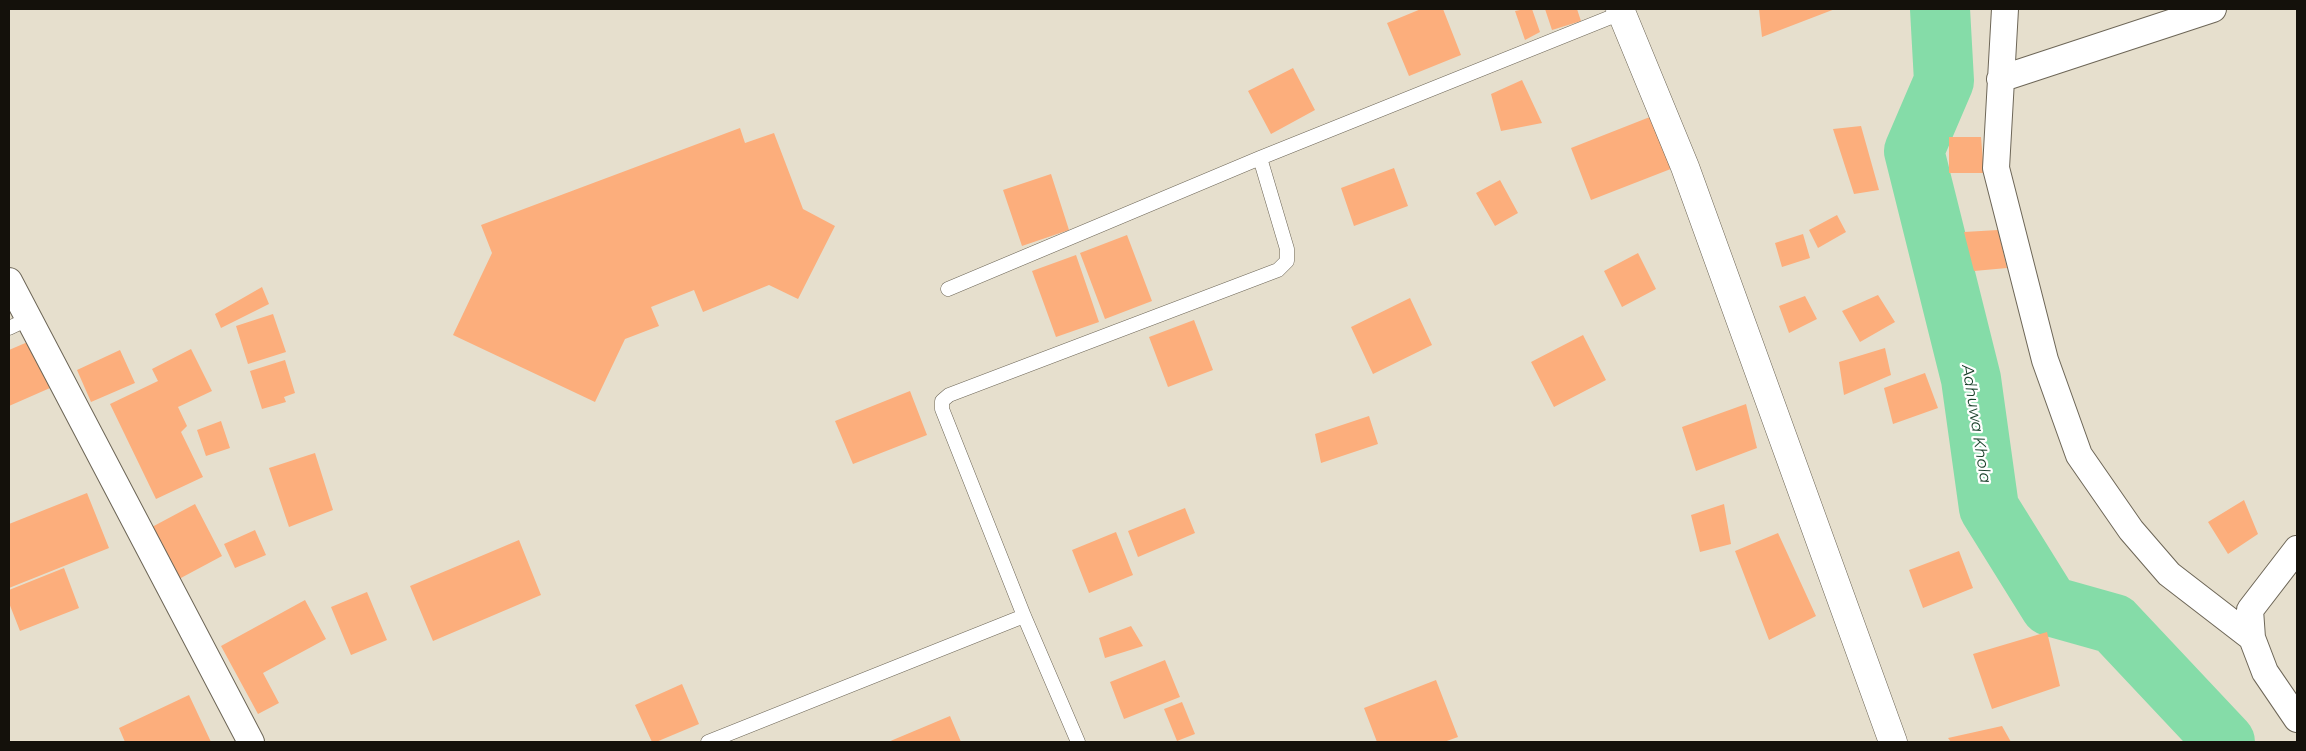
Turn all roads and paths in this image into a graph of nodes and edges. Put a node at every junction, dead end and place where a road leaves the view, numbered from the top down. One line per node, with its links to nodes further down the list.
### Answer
1 (2005, 9): 4 (street)
2 (2213, 9): 4 (street)
3 (1620, 11): 5 (lane); 16 (street)
4 (2000, 79): 11 (street)
5 (1260, 158): 7 (lane); 10 (lane)
6 (9, 281): 8 (street)
7 (948, 289)
8 (19, 323): 13 (street)
9 (2297, 549): 11 (street)
10 (1024, 616): 14 (lane); 15 (lane)
11 (2252, 638): 12 (street)
12 (2297, 718)
13 (251, 742)
14 (708, 742)
15 (1078, 742)
16 (1893, 742)

